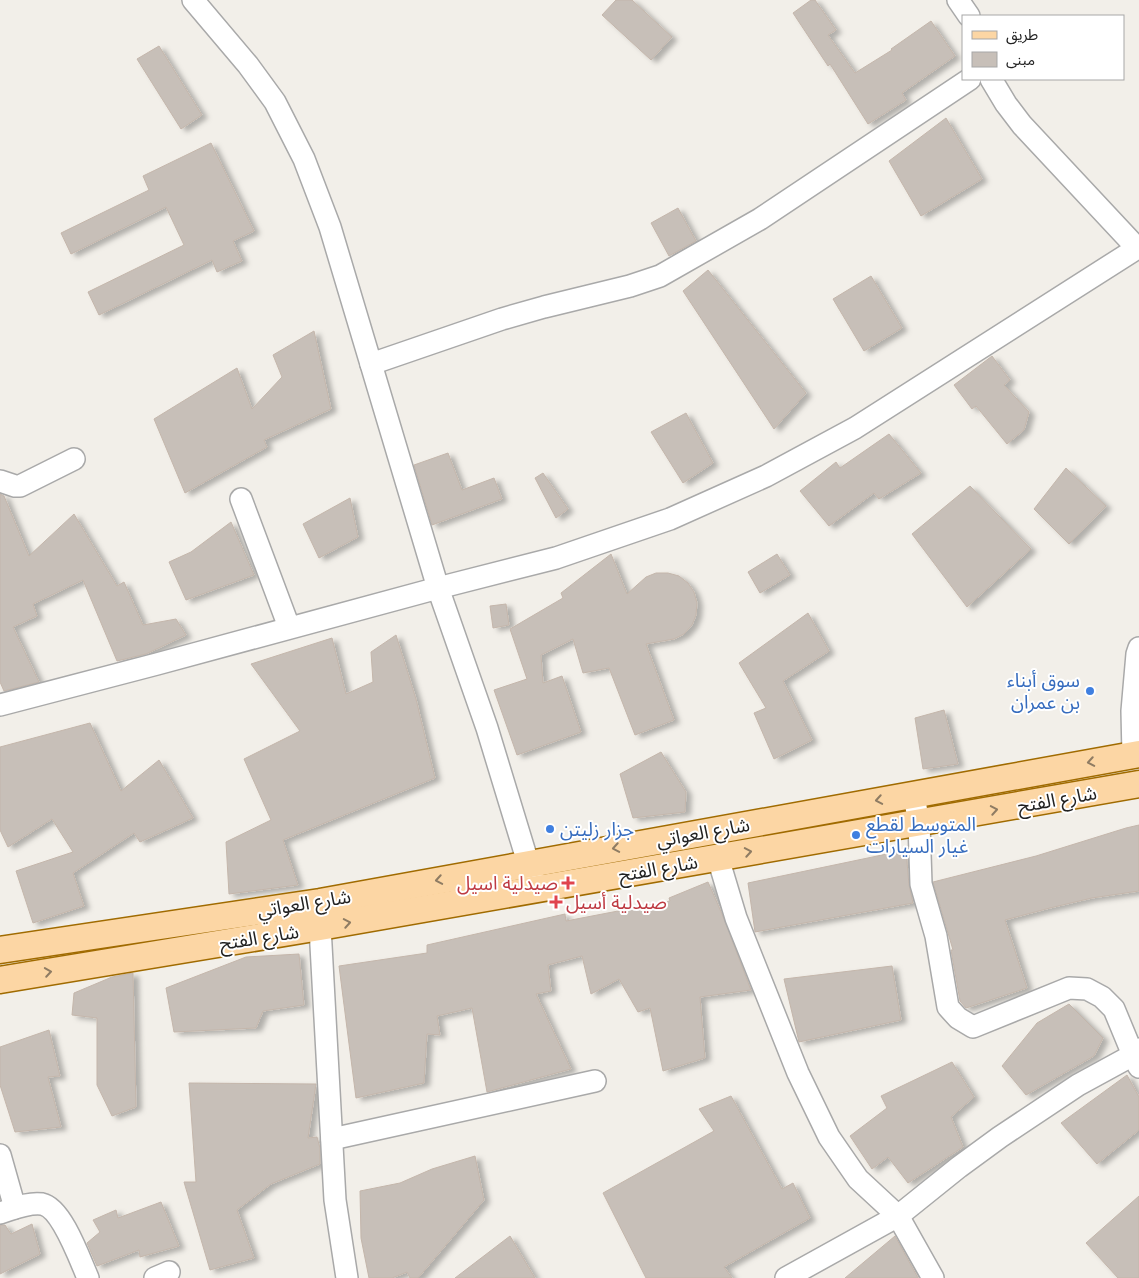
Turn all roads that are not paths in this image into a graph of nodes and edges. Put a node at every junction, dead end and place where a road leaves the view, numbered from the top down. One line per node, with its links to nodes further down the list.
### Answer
1 (193, 0): 7 (street)
2 (958, 0): 3 (street)
3 (968, 15)
4 (968, 80): 7 (street)
5 (992, 80): 6 (street)
6 (1138, 248): 11 (street)
7 (371, 364): 11 (street)
8 (74, 459): 9 (street)
9 (0, 481)
10 (241, 499): 12 (street)
11 (438, 588): 12 (street); 20 (street)
12 (289, 627): 14 (street)
13 (1139, 648): 15 (street)
14 (0, 704)
15 (1136, 754): 17 (main road, شارع العواتي, one-way to 17)
16 (1139, 784): 18 (main road, شارع الفتح, one-way to 16)
17 (913, 794): 18 (street); 20 (main road, شارع العواتي, one-way to 20)
18 (919, 823): 19 (main road, شارع الفتح, one-way to 18); 25 (street)
19 (718, 858): 21 (main road, شارع الفتح); 30 (street)
20 (528, 864): 21 (street); 23 (main road, شارع العواتي, one-way to 23)
21 (536, 889): 22 (main road, شارع الفتح, one-way to 21)
22 (320, 927): 24 (main road, شارع الفتح, one-way to 22); 27 (street)
23 (0, 950)
24 (0, 980)
25 (1137, 1057): 30 (street)
26 (595, 1081): 27 (street)
27 (332, 1140): 32 (street)
28 (0, 1155): 29 (street)
29 (8, 1211): 31 (street)
30 (898, 1216): 33 (street); 34 (street)
31 (88, 1278)
32 (347, 1278)
33 (786, 1278)
34 (933, 1278)

